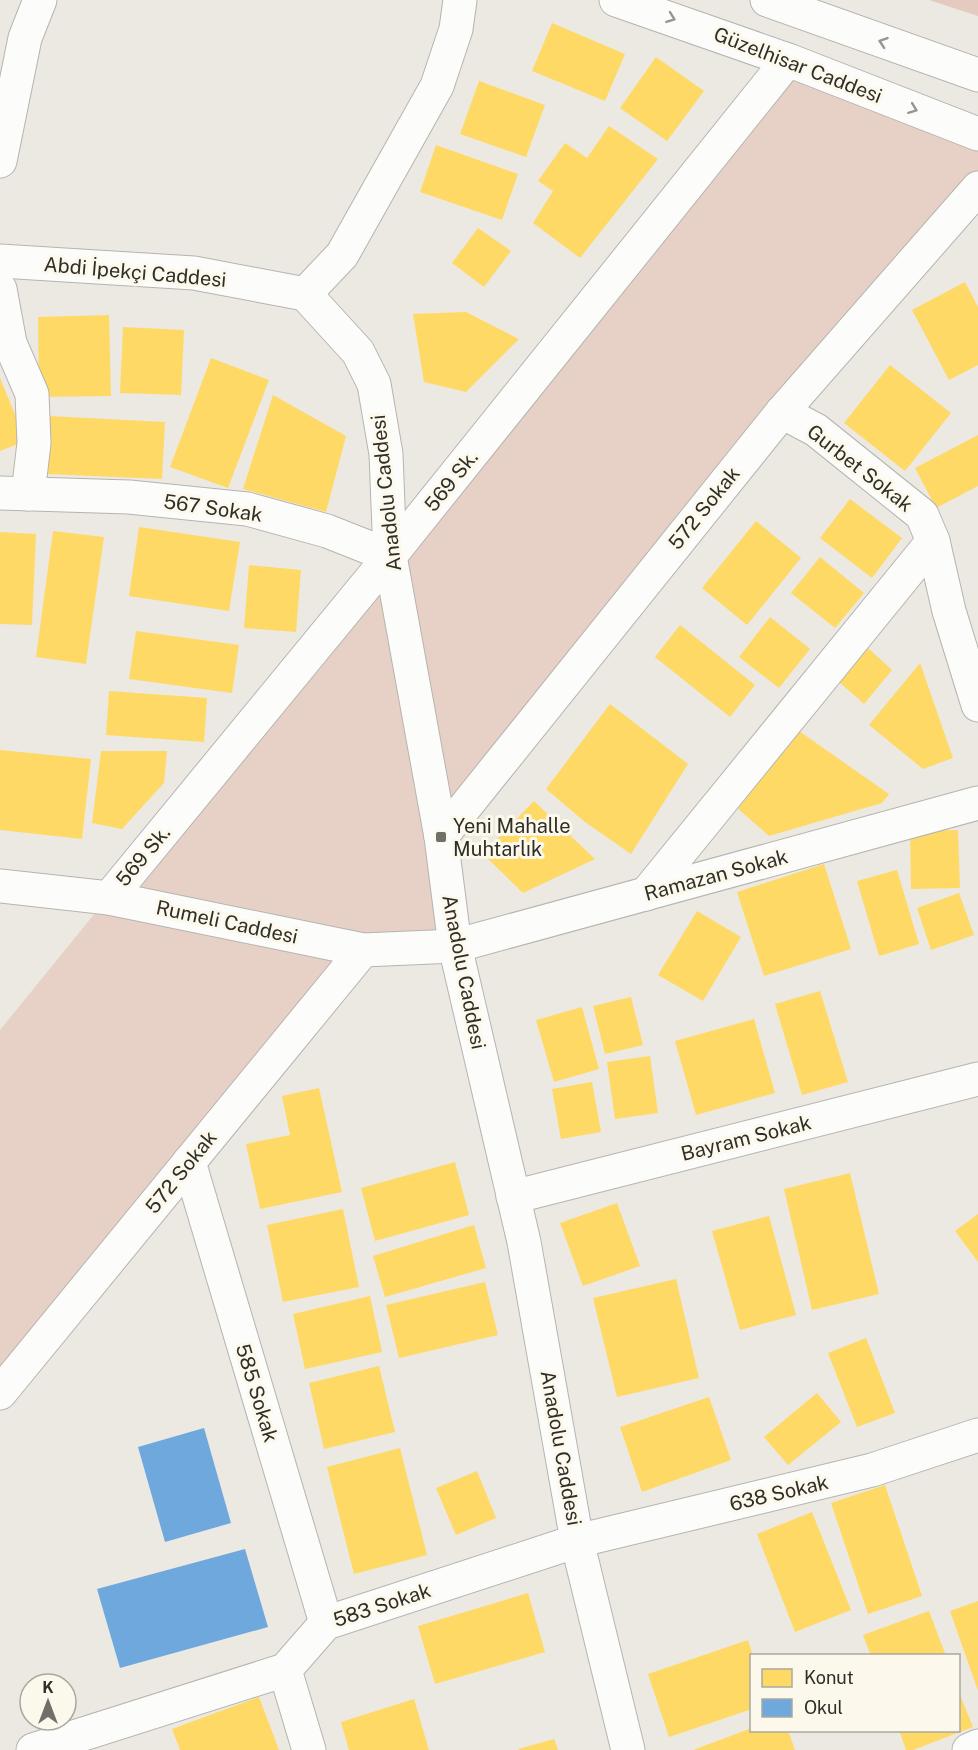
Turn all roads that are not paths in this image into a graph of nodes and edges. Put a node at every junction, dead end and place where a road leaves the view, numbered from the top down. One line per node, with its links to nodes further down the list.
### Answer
1 (40, 0): 8 (street)
2 (460, 0): 12 (street)
3 (616, 0): 5 (street, Güzelhisar Caddesi, one-way to 5)
4 (767, 0): 6 (street, one-way to 4)
5 (788, 60): 7 (street, Güzelhisar Caddesi, one-way to 7); 16 (street, 569 Sk.)
6 (978, 75)
7 (978, 134)
8 (0, 161)
9 (978, 188): 13 (street, 572 Sokak)
10 (0, 261): 12 (street, Abdi İpekçi Caddesi)
11 (0, 289): 14 (street)
12 (305, 294): 16 (street, Anadolu Caddesi)
13 (782, 412): 15 (street, Gurbet Sokak); 19 (street, 572 Sokak)
14 (14, 494): 16 (street, 567 Sokak)
15 (933, 541): 17 (street, Gurbet Sokak); 21 (street)
16 (390, 556): 19 (street, Anadolu Caddesi); 22 (street, 569 Sk.)
17 (978, 705)
18 (978, 803): 21 (street, Ramazan Sokak)
19 (441, 837): 23 (street, Anadolu Caddesi)
20 (0, 886): 22 (street, Rumeli Caddesi)
21 (646, 894): 23 (street, Ramazan Sokak)
22 (109, 898): 24 (street, Rumeli Caddesi)
23 (455, 946): 24 (street, Rumeli Caddesi); 27 (street, Anadolu Caddesi)
24 (363, 950): 26 (street, 572 Sokak)
25 (978, 1078): 27 (street, Bayram Sokak)
26 (189, 1162): 28 (street, 572 Sokak); 31 (street, 585 Sokak)
27 (513, 1197): 30 (street, Anadolu Caddesi)
28 (0, 1393)
29 (978, 1435): 30 (street, 638 Sokak)
30 (577, 1541): 31 (street, 583 Sokak); 36 (street, Anadolu Caddesi)
31 (326, 1623): 32 (street, 583 Sokak)
32 (285, 1670): 34 (street); 35 (street)
33 (978, 1746): 37 (street)
34 (38, 1749)
35 (309, 1750)
36 (628, 1750)
37 (969, 1750)

